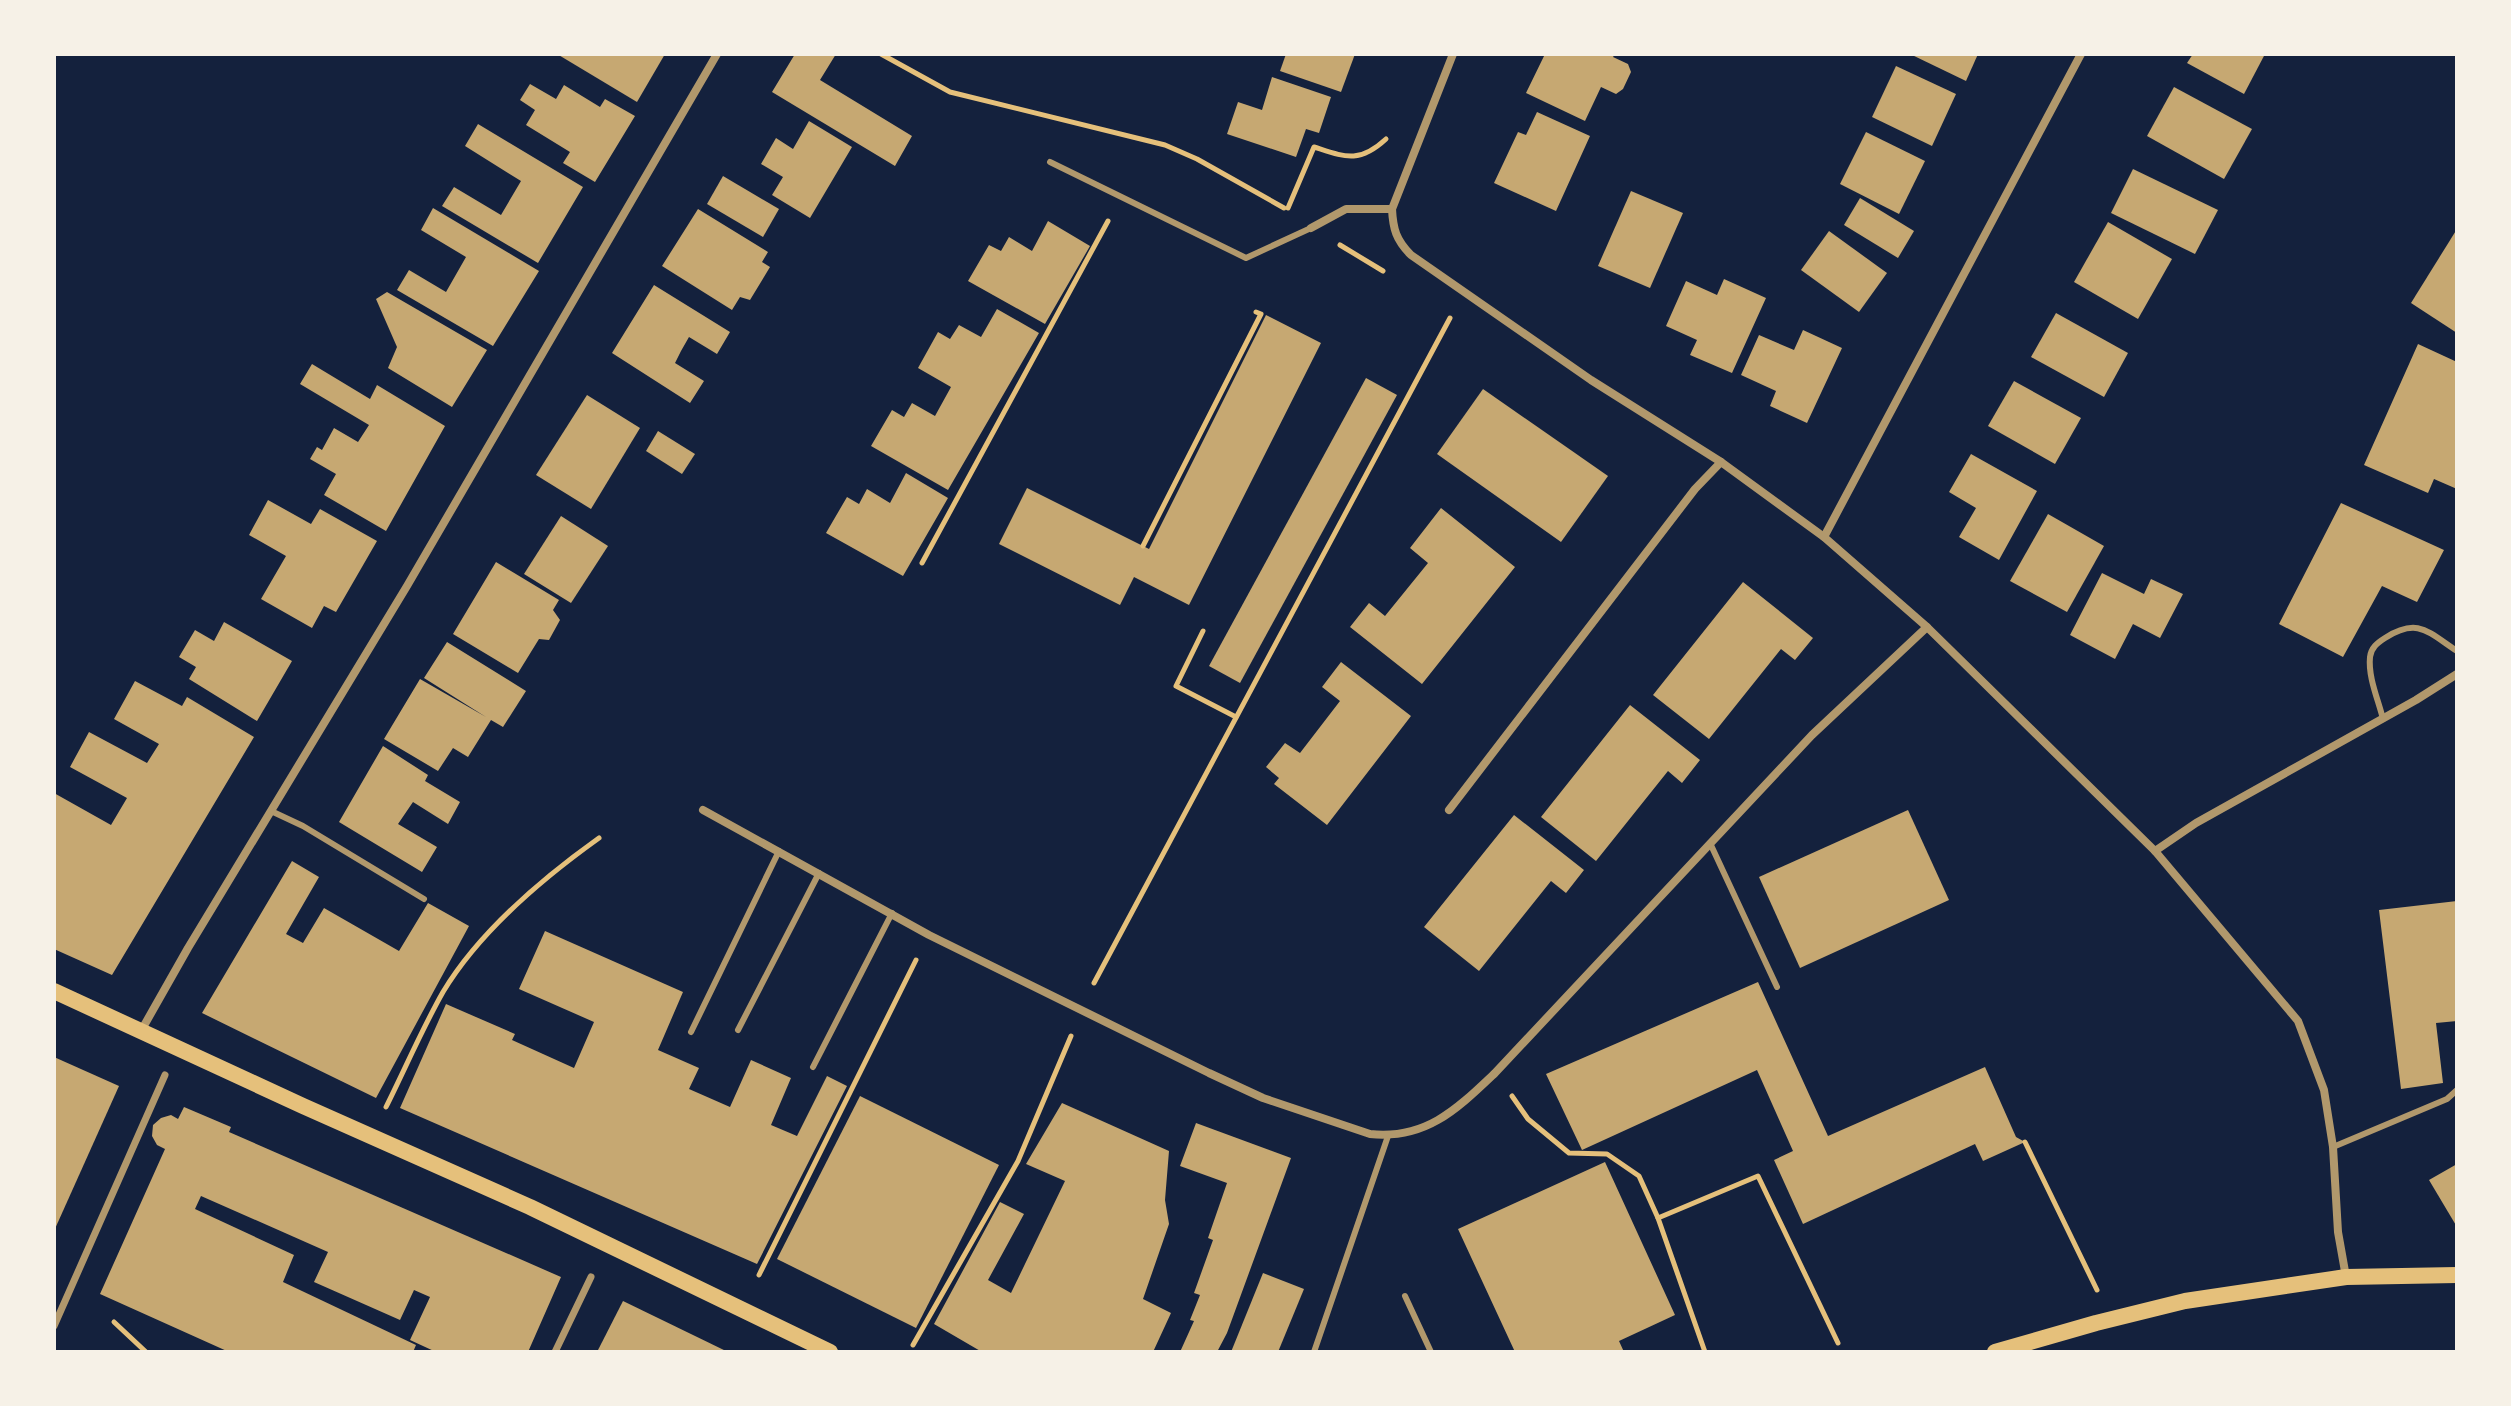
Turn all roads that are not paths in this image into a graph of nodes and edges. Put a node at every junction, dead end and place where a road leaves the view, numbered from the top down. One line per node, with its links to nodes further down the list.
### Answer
1 (717, 54): 15 (street)
2 (1453, 54): 5 (street)
3 (2081, 54): 8 (street)
4 (1050, 162): 6 (lane)
5 (1392, 209): 6 (street); 7 (street)
6 (1311, 228)
7 (1721, 462): 8 (street); 14 (street)
8 (1824, 537): 9 (street)
9 (1927, 627): 16 (street); 18 (street)
10 (2457, 651): 12 (lane)
11 (2457, 674): 12 (street)
12 (2383, 719): 18 (street)
13 (703, 810): 17 (street)
14 (1449, 810)
15 (271, 811): 20 (lane); 25 (street)
16 (1710, 843): 22 (lane); 30 (street)
17 (779, 851): 19 (street); 26 (lane)
18 (2155, 851): 31 (street)
19 (819, 873): 21 (street); 24 (lane)
20 (424, 899)
21 (892, 913): 27 (lane); 30 (street)
22 (1777, 987)
23 (54, 991): 25 (main road)
24 (738, 1030)
25 (141, 1031): 38 (main road)
26 (691, 1032)
27 (813, 1067)
28 (165, 1075): 36 (street)
29 (2457, 1090): 31 (lane)
30 (1388, 1136): 39 (lane)
31 (2333, 1147): 34 (street)
32 (2457, 1275): 34 (main road)
33 (591, 1277): 37 (street)
34 (2346, 1277): 41 (main road)
35 (1405, 1296): 40 (lane)
36 (54, 1326)
37 (555, 1352)
38 (830, 1352)
39 (1314, 1352)
40 (1431, 1352)
41 (1995, 1352)

